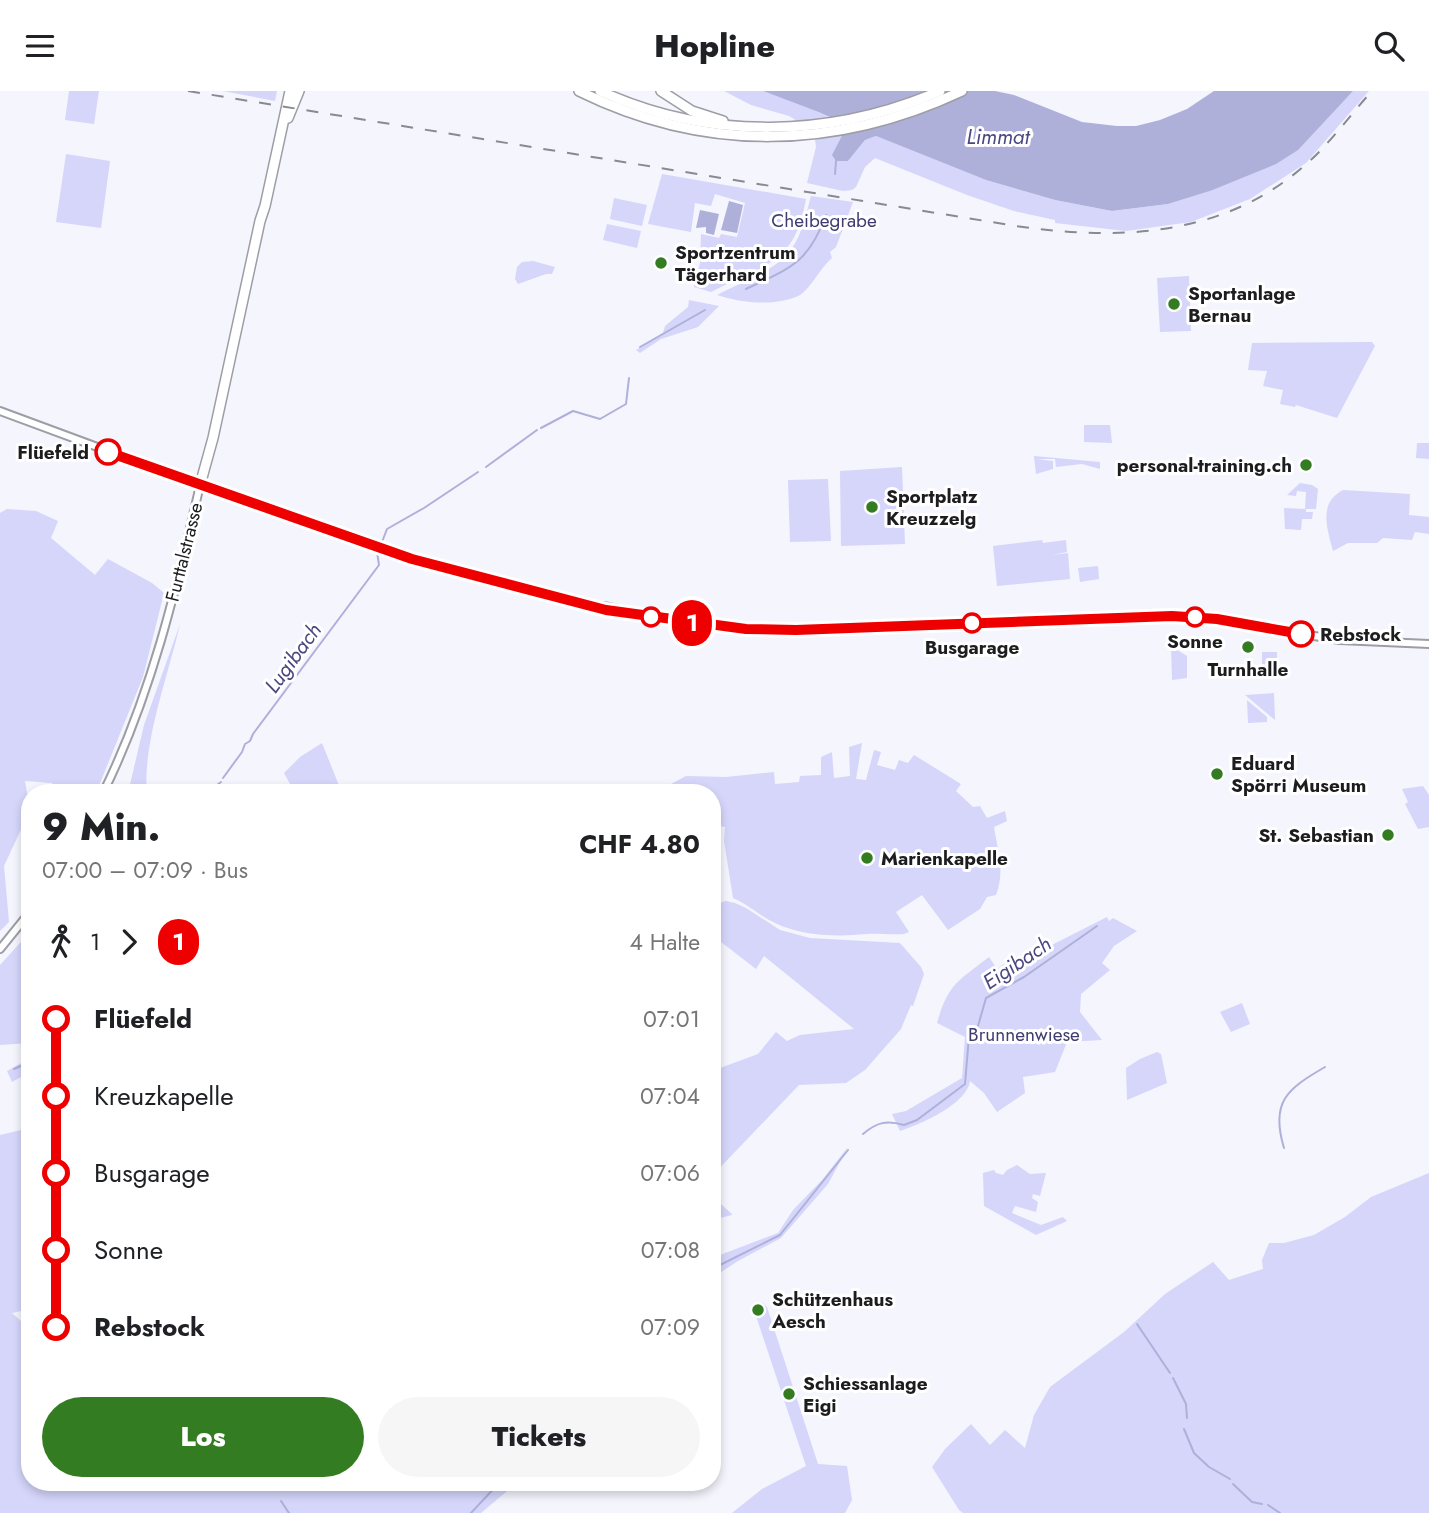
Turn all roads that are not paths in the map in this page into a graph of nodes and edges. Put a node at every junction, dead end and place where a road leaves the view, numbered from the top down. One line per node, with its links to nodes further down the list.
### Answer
1 (287, 91): 9 (highway); 10 (highway)
2 (299, 91): 9 (highway)
3 (579, 91): 7 (highway)
4 (600, 91): 8 (highway)
5 (661, 91): 8 (highway)
6 (940, 91): 8 (highway)
7 (962, 91)
8 (748, 128)
9 (274, 166): 10 (highway)
10 (260, 221): 12 (highway, Furttalstrasse)
11 (0, 411): 12 (main road)
12 (200, 485): 13 (main road); 14 (main road, Furttalstrasse)
13 (1429, 644)
14 (107, 784)
15 (21, 923): 16 (main road)
16 (0, 949)

